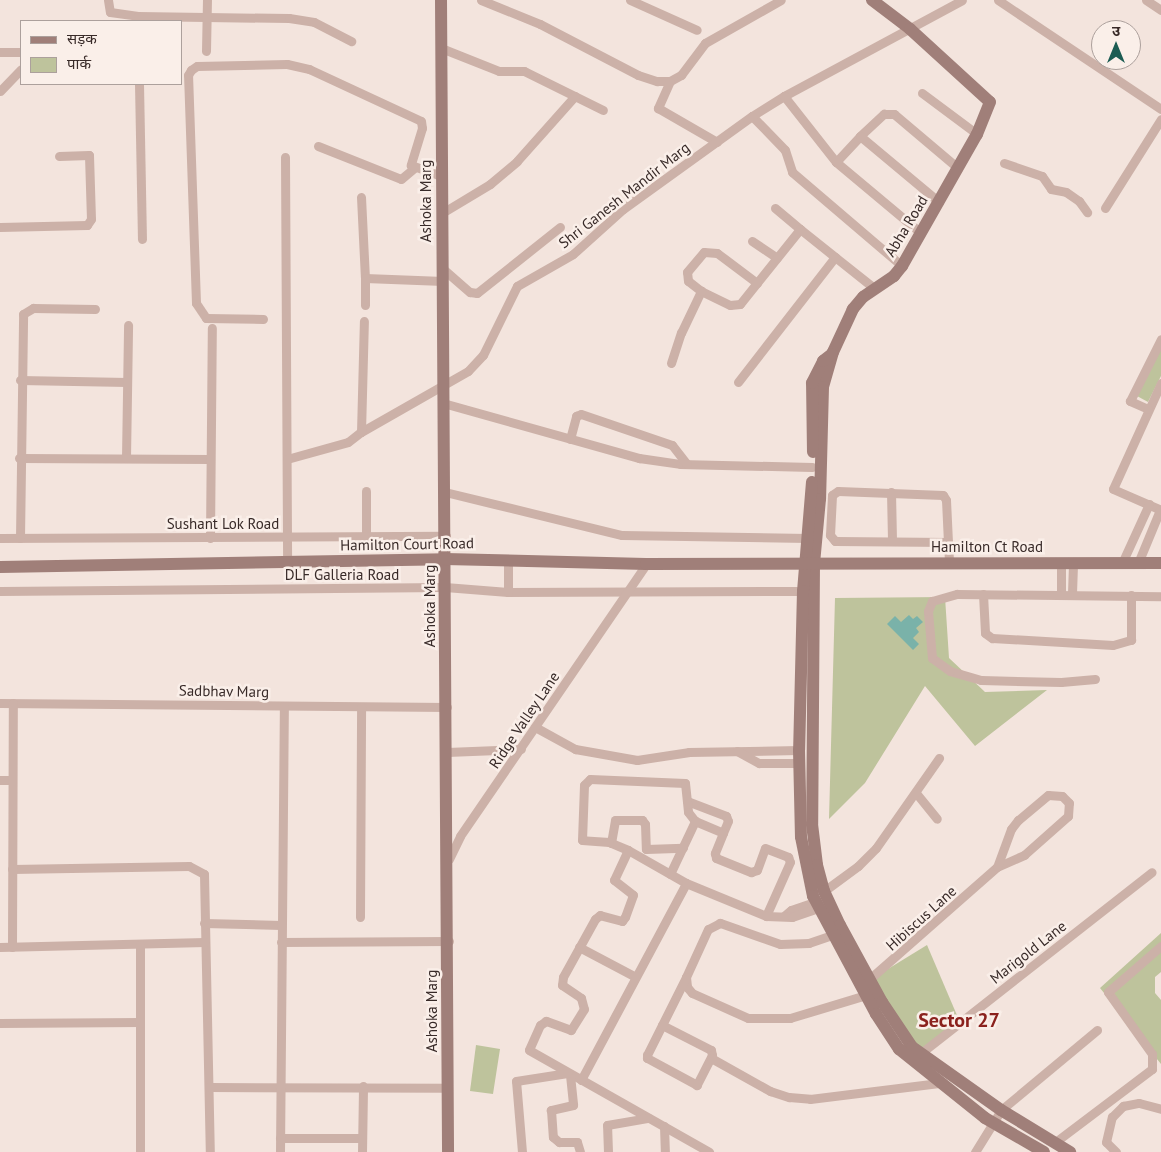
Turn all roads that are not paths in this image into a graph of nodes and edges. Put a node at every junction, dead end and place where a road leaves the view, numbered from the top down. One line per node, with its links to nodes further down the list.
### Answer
1 (108, 0): 13 (street)
2 (207, 0): 12 (street)
3 (441, 0): 17 (street, Ashoka Marg)
4 (481, 0): 22 (street)
5 (630, 0): 15 (street)
6 (782, 0): 22 (street)
7 (872, 0): 14 (street)
8 (962, 0): 14 (street)
9 (998, 0): 28 (street)
10 (1146, 0): 11 (street)
11 (1161, 10)
12 (207, 16): 13 (street); 16 (street); 18 (street)
13 (138, 18)
14 (910, 28): 27 (street); 32 (street, Abha Road)
15 (697, 30)
16 (350, 41)
17 (441, 48): 26 (street); 42 (street, Ashoka Marg)
18 (206, 51)
19 (0, 52): 20 (street)
20 (20, 52)
21 (20, 70): 24 (street)
22 (670, 80): 34 (street)
23 (139, 85): 53 (street)
24 (0, 91)
25 (922, 93): 32 (street)
26 (574, 96): 29 (street); 48 (street)
27 (784, 96): 30 (street, Shri Ganesh Mandir Marg); 38 (street)
28 (1161, 109)
29 (603, 110)
30 (752, 116): 34 (street, Shri Ganesh Mandir Marg); 57 (street)
31 (1161, 118): 46 (street)
32 (977, 134): 41 (street, Abha Road)
33 (860, 136): 38 (street); 41 (street); 44 (street)
34 (717, 142): 77 (street, Shri Ganesh Mandir Marg)
35 (318, 146): 40 (street)
36 (59, 156): 49 (street)
37 (285, 157): 85 (street)
38 (836, 162): 52 (street)
39 (1004, 162): 47 (street)
40 (414, 168): 42 (street); 66 (street)
41 (958, 168): 44 (street, Abha Road)
42 (442, 176): 48 (street, Ashoka Marg)
43 (361, 196): 59 (street)
44 (939, 202): 52 (street, Abha Road)
45 (775, 208): 51 (street)
46 (1105, 208)
47 (1087, 212)
48 (442, 213): 58 (street, Ashoka Marg)
49 (0, 227)
50 (560, 227): 58 (street)
51 (800, 229): 55 (street); 56 (street)
52 (921, 233): 57 (street, Abha Road)
53 (142, 239)
54 (752, 241): 56 (street)
55 (835, 257): 62 (street); 75 (street)
56 (777, 258): 61 (street)
57 (902, 266): 62 (street, Abha Road)
58 (442, 268): 60 (street, Ashoka Marg)
59 (365, 278): 60 (street); 64 (street)
60 (442, 281): 77 (street, Ashoka Marg)
61 (757, 283): 63 (street); 63 (street)
62 (874, 288): 71 (street, Abha Road)
63 (701, 290): 72 (street)
64 (365, 305)
65 (95, 309): 73 (street)
66 (263, 318)
67 (364, 321): 80 (street)
68 (128, 325): 74 (street)
69 (212, 328): 84 (street)
70 (1161, 339): 79 (street)
71 (833, 352): 87 (street, Abha Road); 91 (street, Abha Road)
72 (672, 363)
73 (20, 380): 74 (street); 82 (street)
74 (127, 382): 83 (street)
75 (738, 382)
76 (1161, 383): 79 (street)
77 (442, 384): 78 (street, Ashoka Marg); 80 (street, Shri Ganesh Mandir Marg)
78 (442, 403): 81 (street); 89 (street, Ashoka Marg)
79 (1148, 409): 92 (street)
80 (361, 432): 85 (street, Shri Ganesh Mandir Marg)
81 (570, 439): 86 (street); 86 (street)
82 (19, 458): 83 (street); 97 (street)
83 (126, 458): 84 (street)
84 (210, 459): 98 (street)
85 (287, 459): 95 (street)
86 (687, 464): 87 (street)
87 (812, 467): 100 (street, Abha Road)
88 (366, 491): 99 (street)
89 (445, 492): 94 (street, Ashoka Marg); 100 (street)
90 (891, 492): 91 (street); 101 (street); 102 (street)
91 (826, 499): 101 (street); 111 (street, Abha Road)
92 (1149, 504): 93 (street); 107 (street)
93 (1161, 510): 108 (street)
94 (446, 536): 99 (street, Sushant Lok Road); 103 (street, Ashoka Marg)
95 (287, 537): 98 (street, Sushant Lok Road); 99 (street, Sushant Lok Road); 105 (street)
96 (0, 538): 97 (street, Sushant Lok Road)
97 (20, 538): 98 (street, Sushant Lok Road)
98 (210, 538)
99 (366, 538)
100 (808, 538): 111 (street, Abha Road)
101 (892, 541): 102 (street)
102 (948, 542): 112 (street)
103 (445, 559): 104 (street, Hamilton Court Road); 105 (street, Hamilton Court Road); 114 (street, Ashoka Marg)
104 (508, 560): 110 (street, Hamilton Court Road); 117 (street)
105 (287, 562): 113 (street, Hamilton Court Road)
106 (1067, 563): 107 (street, Hamilton Ct Road); 112 (street, Hamilton Ct Road); 119 (street); 120 (street)
107 (1122, 563): 108 (street, Hamilton Ct Road)
108 (1138, 563): 109 (street, Hamilton Ct Road)
109 (1161, 563)
110 (646, 564): 111 (street, Hamilton Court Road); 118 (street, Ridge Valley Lane)
111 (809, 564): 112 (street, Hamilton Ct Road); 116 (street); 151 (street)
112 (949, 564)
113 (0, 567)
114 (445, 588): 115 (street, DLF Galleria Road); 117 (street, DLF Galleria Road); 129 (street, Ashoka Marg)
115 (0, 591)
116 (803, 591): 118 (street, DLF Galleria Road); 133 (street)
117 (508, 592): 118 (street, DLF Galleria Road)
118 (626, 592): 130 (street, Ridge Valley Lane)
119 (1062, 593): 120 (street); 121 (street)
120 (1072, 593): 122 (street)
121 (982, 594): 122 (street); 124 (street)
122 (1131, 595): 123 (street)
123 (1161, 596)
124 (1095, 679)
125 (0, 703): 126 (street, Sadbhav Marg)
126 (13, 703): 127 (street, Sadbhav Marg); 136 (street)
127 (284, 706): 128 (street, Sadbhav Marg); 155 (street)
128 (361, 707): 129 (street, Sadbhav Marg); 153 (street)
129 (447, 707): 132 (street, Ashoka Marg)
130 (535, 728): 131 (street, Ridge Valley Lane); 133 (street)
131 (521, 749): 132 (street); 145 (street, Ridge Valley Lane)
132 (447, 752): 145 (street, Ashoka Marg)
133 (799, 756): 151 (street)
134 (939, 758): 137 (street)
135 (0, 780): 136 (street)
136 (12, 780): 147 (street)
137 (916, 793): 139 (street); 151 (street)
138 (687, 800): 140 (street); 141 (street); 142 (street)
139 (937, 819)
140 (696, 821): 141 (street); 143 (street)
141 (723, 833): 152 (street)
142 (611, 843): 143 (street); 144 (street)
143 (683, 848): 149 (street)
144 (628, 850): 149 (street); 164 (street)
145 (448, 864): 157 (street, Ashoka Marg)
146 (997, 867): 146 (street, Hibiscus Lane); 167 (street, Hibiscus Lane)
147 (12, 869): 154 (street); 163 (street)
148 (1152, 872): 172 (street, Marigold Lane)
149 (670, 874): 150 (street)
150 (686, 883): 152 (street); 165 (street)
151 (823, 901): 152 (street); 156 (street); 167 (street)
152 (766, 916)
153 (360, 917)
154 (204, 923): 155 (street); 158 (street)
155 (281, 925): 159 (street)
156 (832, 935): 166 (street); 167 (street)
157 (449, 941): 159 (street); 180 (street, Ashoka Marg)
158 (204, 942): 160 (street); 179 (street)
159 (281, 942): 177 (street)
160 (140, 945): 163 (street); 168 (street)
161 (1161, 946): 188 (street)
162 (0, 947): 163 (street)
163 (12, 947)
164 (579, 947): 165 (street); 174 (street)
165 (634, 976): 175 (street)
166 (686, 977): 167 (street); 170 (street)
167 (866, 987): 172 (street); 176 (street)
168 (140, 1022): 169 (street); 189 (street)
169 (0, 1023)
170 (662, 1026): 173 (street); 173 (street)
171 (1097, 1030): 182 (street)
172 (921, 1053): 182 (street)
173 (711, 1058): 176 (street)
174 (569, 1074): 175 (street); 194 (street); 195 (street)
175 (581, 1080): 183 (street)
176 (939, 1084): 184 (street)
177 (280, 1085): 178 (street); 179 (street); 186 (street)
178 (363, 1086): 180 (street); 187 (street)
179 (209, 1087): 190 (street)
180 (448, 1088): 193 (street, Ashoka Marg)
181 (1161, 1109): 202 (street)
182 (1001, 1110): 184 (street); 188 (street)
183 (649, 1118): 185 (street); 196 (street)
184 (993, 1122): 199 (street); 200 (street)
185 (664, 1126): 197 (street); 198 (street)
186 (280, 1138): 187 (street); 191 (street)
187 (362, 1138): 192 (street)
188 (1054, 1143): 201 (street)
189 (140, 1152)
190 (210, 1152)
191 (280, 1152)
192 (362, 1152)
193 (448, 1152)
194 (522, 1152)
195 (580, 1152)
196 (608, 1152)
197 (665, 1152)
198 (709, 1152)
199 (975, 1152)
200 (1044, 1152)
201 (1070, 1152)
202 (1116, 1152)

